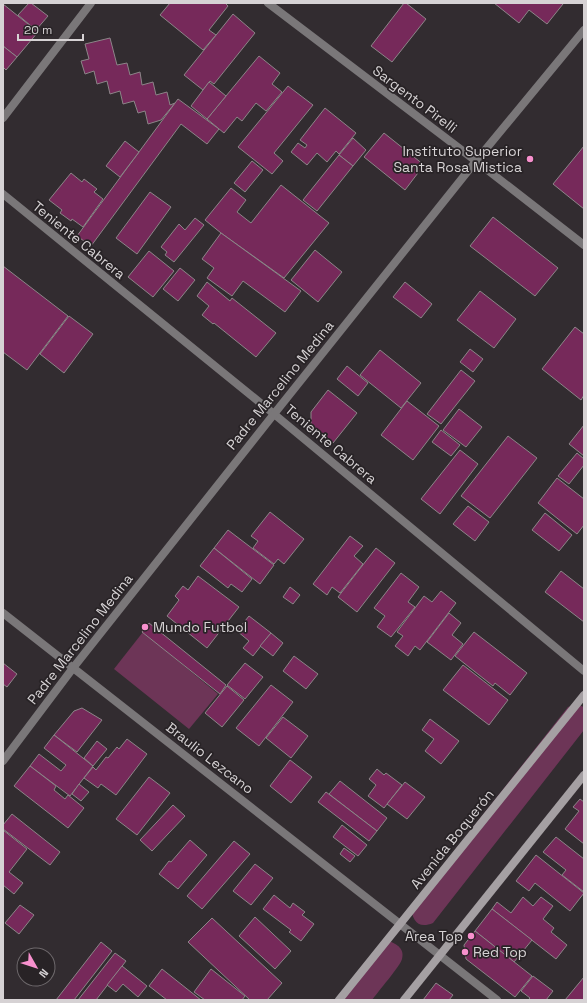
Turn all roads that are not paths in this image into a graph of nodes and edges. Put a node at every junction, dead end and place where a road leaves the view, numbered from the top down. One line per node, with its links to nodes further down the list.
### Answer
1 (92, 3): 4 (street)
2 (268, 3): 5 (street, Sargento Pirelli)
3 (584, 30): 5 (street, Padre Marcelino Medina)
4 (3, 118)
5 (476, 161): 7 (street, Sargento Pirelli); 8 (street, Padre Marcelino Medina)
6 (3, 194): 8 (street, Teniente Cabrera)
7 (584, 245)
8 (274, 414): 10 (street, Padre Marcelino Medina); 11 (street, Teniente Cabrera)
9 (3, 612): 10 (street, Braulio Lezcano)
10 (73, 668): 13 (street, Padre Marcelino Medina); 15 (street, Braulio Lezcano)
11 (584, 672)
12 (584, 694): 15 (street, Avenida Boquerón)
13 (3, 761)
14 (584, 775): 16 (street)
15 (400, 924): 16 (street, Braulio Lezcano); 17 (street, Avenida Boquerón)
16 (440, 955): 18 (street); 19 (street, Braulio Lezcano)
17 (339, 1000)
18 (404, 1000)
19 (497, 1000)

